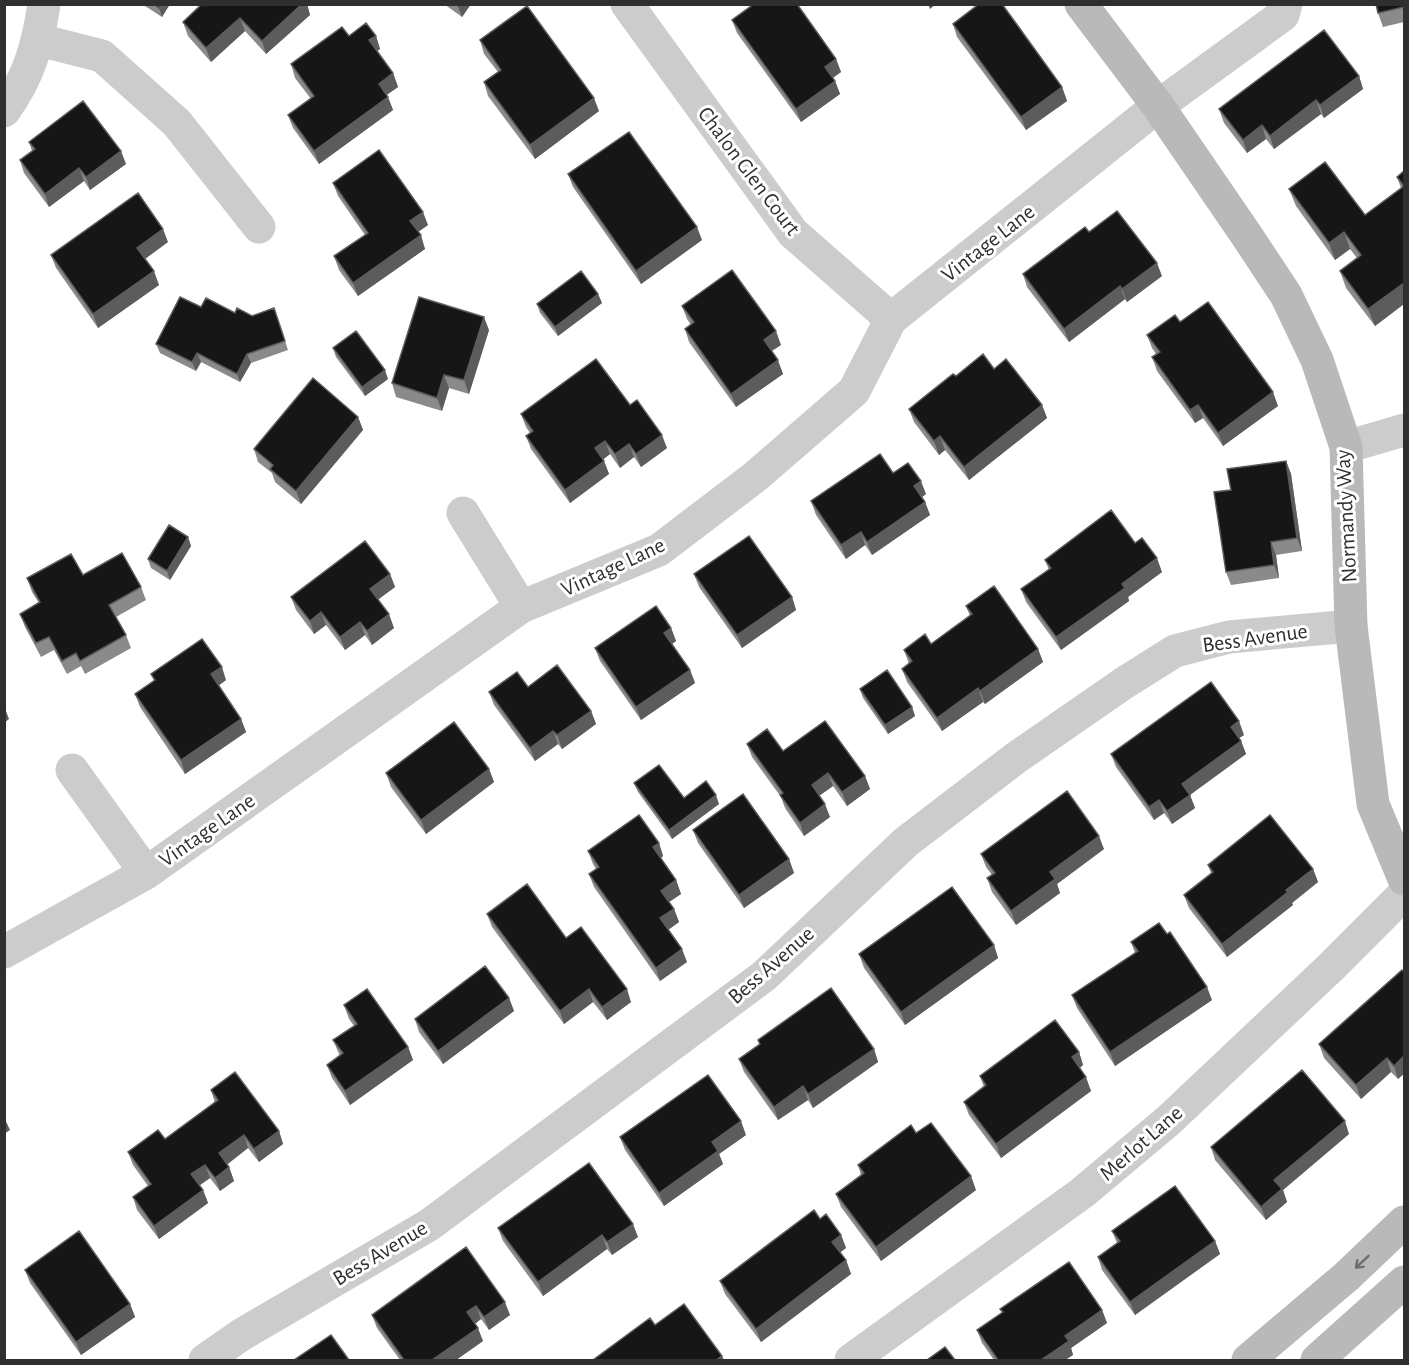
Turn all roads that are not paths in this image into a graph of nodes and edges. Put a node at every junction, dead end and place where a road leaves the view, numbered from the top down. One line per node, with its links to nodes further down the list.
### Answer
1 (44, 4): 5 (street)
2 (627, 4): 9 (street, Chalon Glen Court)
3 (1081, 4): 6 (street, Normandy Way)
4 (1286, 4): 6 (street, Vintage Lane)
5 (39, 40): 7 (street); 8 (street)
6 (1158, 106): 9 (street, Vintage Lane); 11 (street, Normandy Way)
7 (4, 111)
8 (259, 227)
9 (891, 319): 13 (street, Vintage Lane)
10 (1404, 430): 11 (street)
11 (1346, 447): 14 (street, Normandy Way)
12 (463, 513): 13 (street)
13 (521, 607): 16 (street, Vintage Lane)
14 (1351, 626): 17 (street, Normandy Way); 22 (street, Bess Avenue)
15 (72, 770): 16 (street)
16 (146, 873): 19 (street, Vintage Lane)
17 (1404, 879)
18 (1404, 894): 23 (street, Merlot Lane)
19 (4, 952)
20 (1404, 1222): 24 (street, one-way to 24)
21 (1404, 1282): 25 (street)
22 (205, 1360)
23 (851, 1360)
24 (1248, 1360)
25 (1317, 1360)

